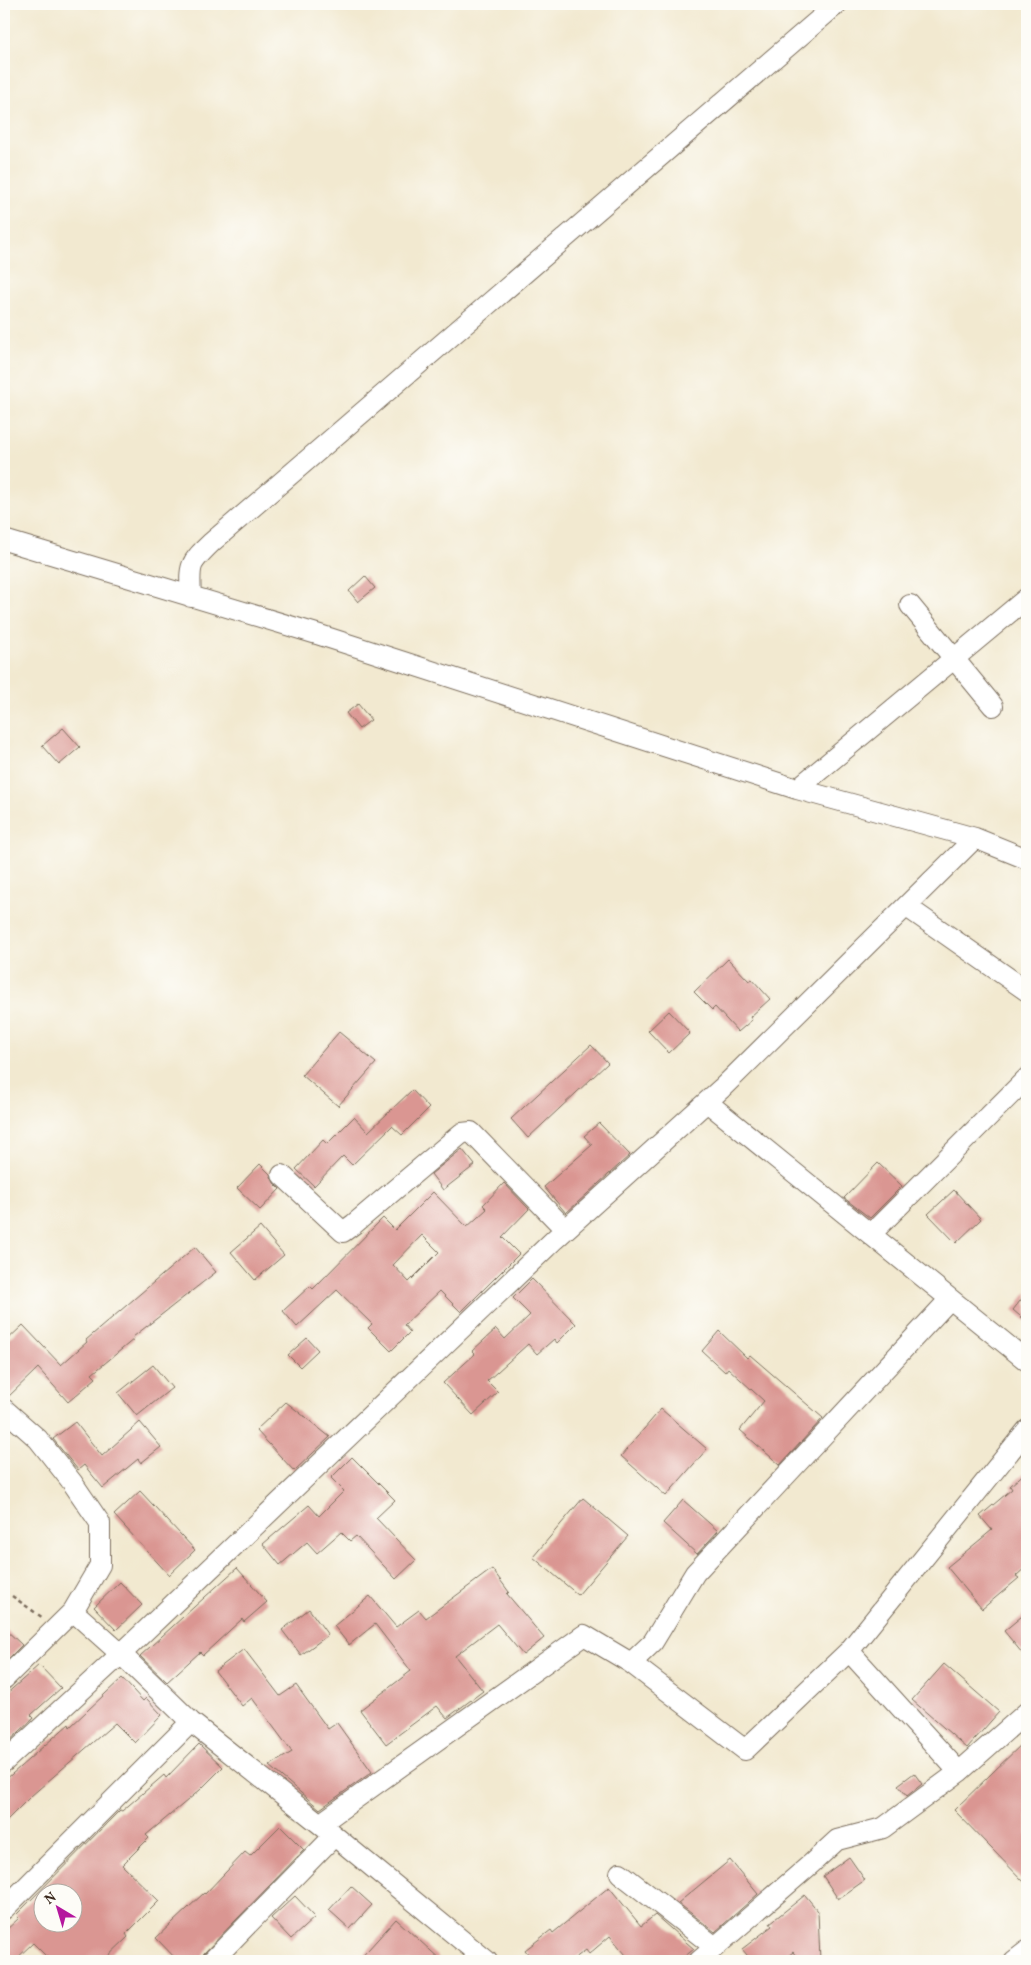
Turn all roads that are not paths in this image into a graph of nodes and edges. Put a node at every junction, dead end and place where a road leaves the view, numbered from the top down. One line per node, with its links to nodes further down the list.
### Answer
1 (837, 4): 3 (street)
2 (4, 540): 3 (street)
3 (191, 597): 8 (street)
4 (1027, 598): 6 (street)
5 (910, 605): 6 (street)
6 (954, 659): 7 (street); 8 (street)
7 (994, 706)
8 (797, 789): 9 (street)
9 (975, 838): 10 (street); 11 (street)
10 (1027, 859)
11 (907, 907): 12 (street); 14 (street)
12 (1027, 991)
13 (1027, 1078): 17 (street)
14 (707, 1102): 16 (street); 17 (street)
15 (282, 1175): 16 (street)
16 (565, 1229): 24 (street)
17 (871, 1234): 18 (street)
18 (950, 1298): 19 (street); 25 (street)
19 (1027, 1361)
20 (4, 1409): 22 (street)
21 (1027, 1430): 23 (street)
22 (73, 1611): 24 (street); 26 (street)
23 (849, 1651): 25 (street); 30 (street)
24 (121, 1654): 28 (street); 29 (street)
25 (631, 1663): 31 (street)
26 (4, 1679)
27 (1027, 1712): 30 (street)
28 (190, 1722): 31 (street); 33 (street)
29 (4, 1762)
30 (959, 1772): 34 (street)
31 (327, 1830): 36 (street); 37 (street)
32 (620, 1874): 34 (street)
33 (4, 1909)
34 (715, 1947): 38 (street)
35 (1027, 1951): 39 (street)
36 (212, 1961)
37 (486, 1961)
38 (699, 1961)
39 (1014, 1961)

